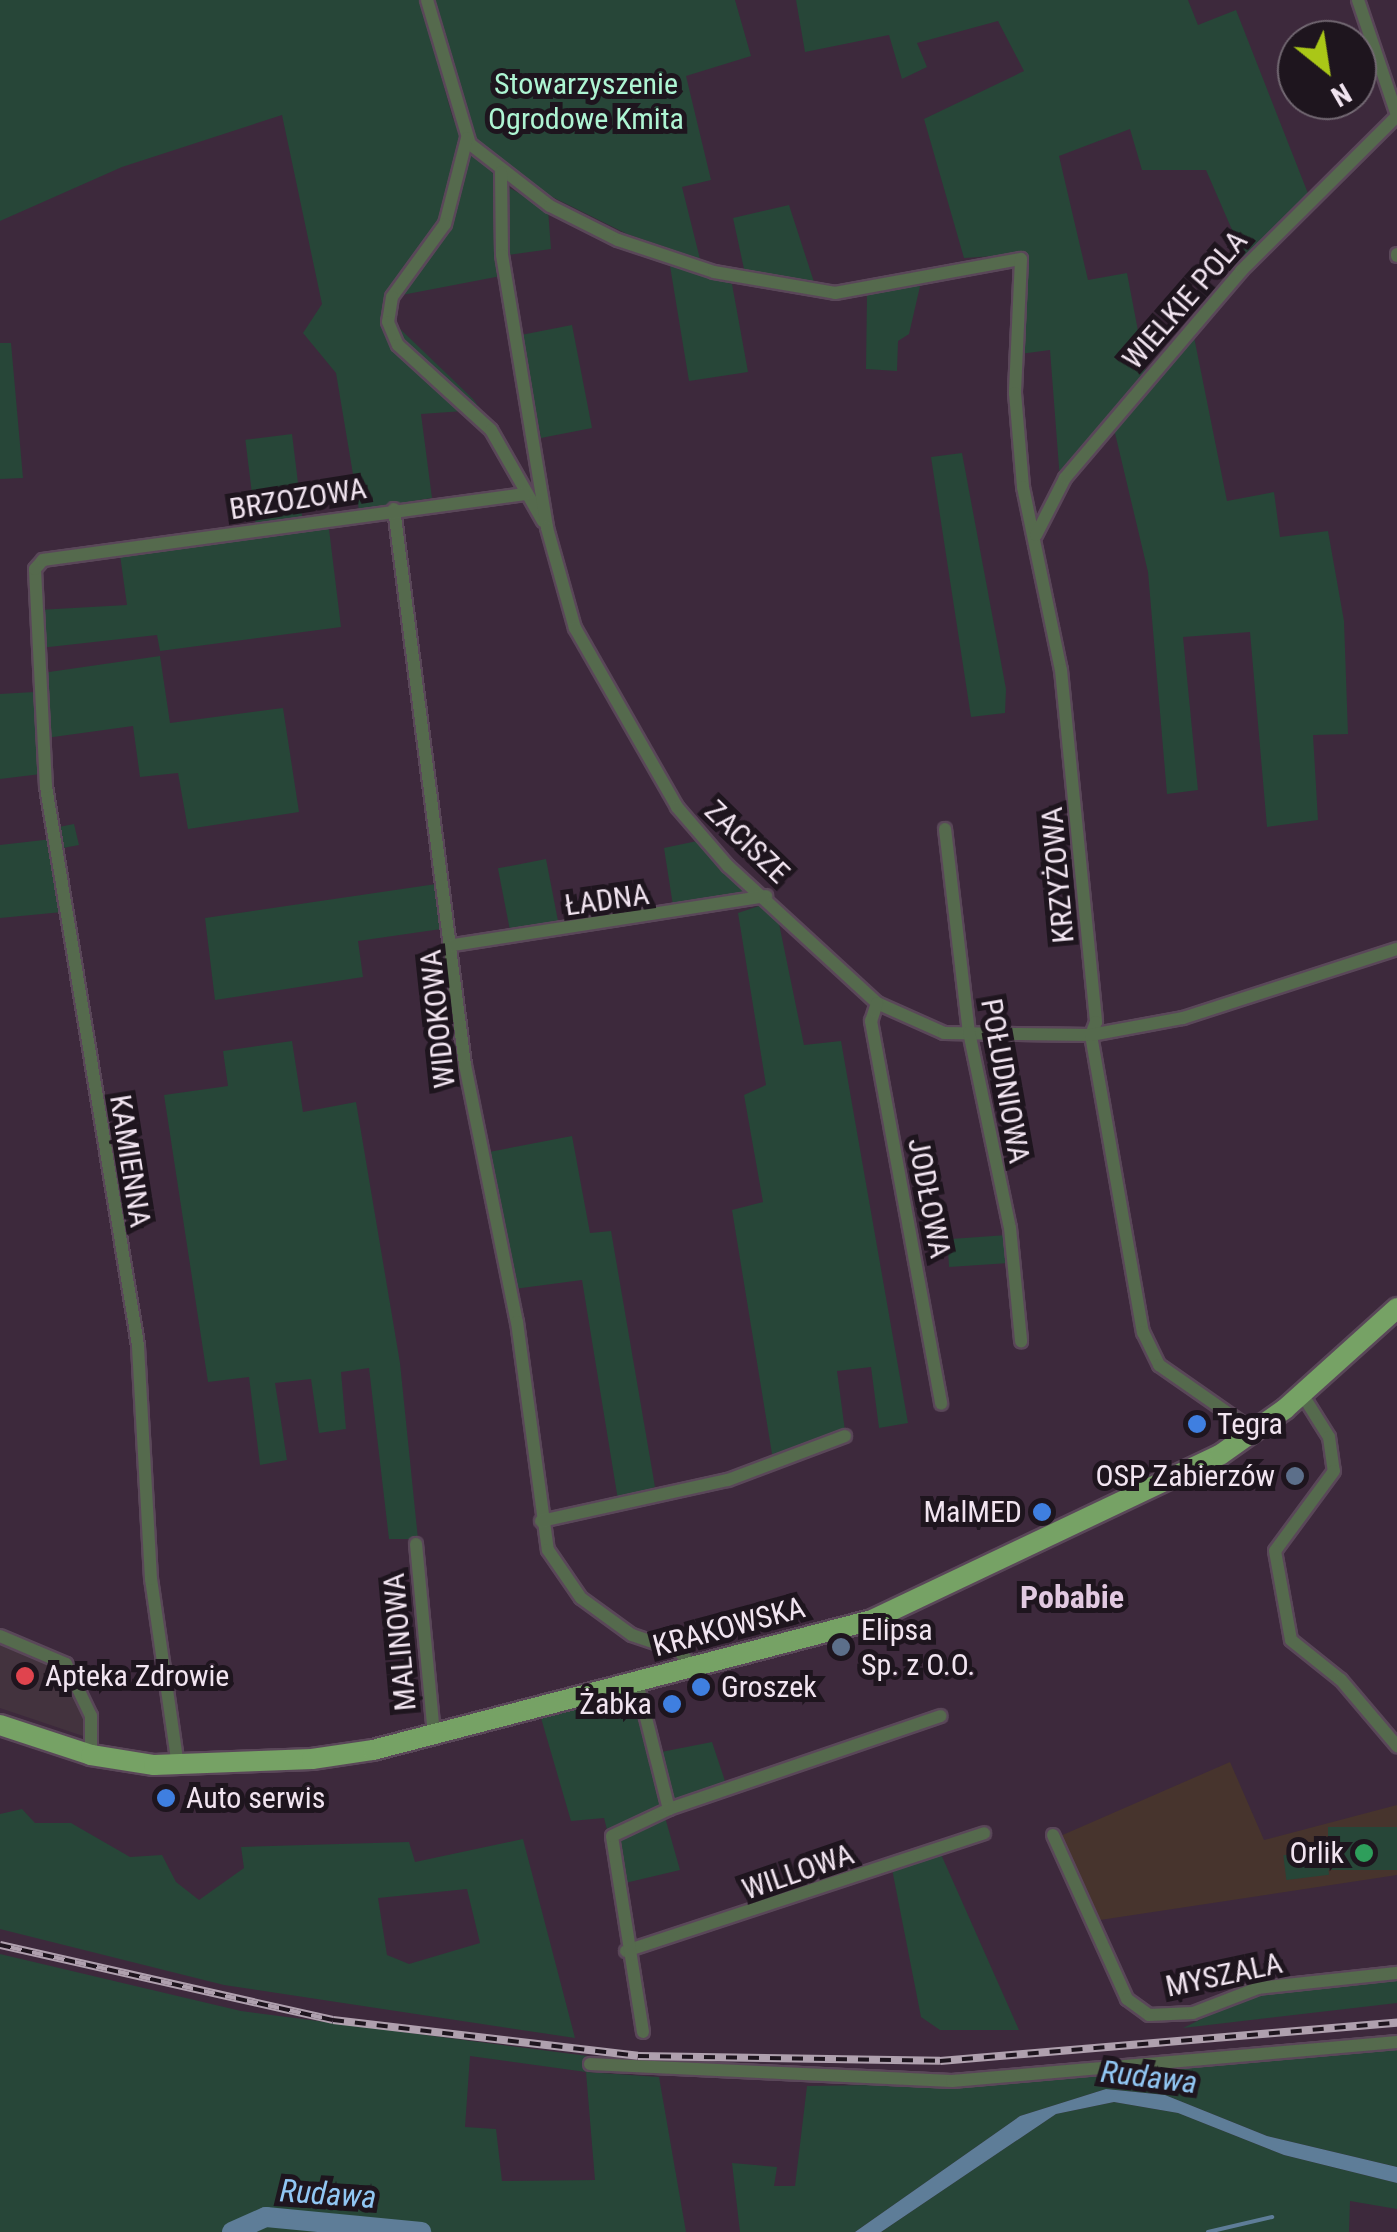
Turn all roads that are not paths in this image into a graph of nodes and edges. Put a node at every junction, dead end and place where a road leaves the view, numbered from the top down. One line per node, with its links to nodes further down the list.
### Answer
1 (427, 0): 4 (street)
2 (1358, 0): 3 (street)
3 (1397, 115): 9 (street, WIELKIE POLA)
4 (467, 138): 5 (street); 6 (street)
5 (501, 172): 8 (street, ZACISZE); 9 (street, KRZYŻOWA)
6 (527, 494): 7 (street, BRZOZOWA); 8 (street)
7 (394, 509): 10 (street, BRZOZOWA); 13 (street, WIDOKOWA)
8 (547, 528): 12 (street, ZACISZE)
9 (1036, 535): 17 (street, KRZYŻOWA)
10 (38, 564): 34 (street, KAMIENNA)
11 (945, 829): 16 (street, POŁUDNIOWA)
12 (766, 896): 13 (street, ŁADNA); 15 (street, ZACISZE)
13 (454, 944): 24 (street, WIDOKOWA)
14 (1397, 949): 17 (street, ZACISZE)
15 (877, 1003): 16 (street, ZACISZE); 21 (street, JODŁOWA)
16 (969, 1032): 17 (street, ZACISZE); 19 (street, POŁUDNIOWA)
17 (1090, 1035): 22 (street, KRZYŻOWA)
18 (1397, 1308): 20 (main road, KRAKOWSKA)
19 (1022, 1341)
20 (1302, 1394): 22 (main road, KRAKOWSKA); 32 (street)
21 (941, 1404)
22 (1255, 1432): 27 (main road, KRAKOWSKA)
23 (845, 1436): 24 (street)
24 (542, 1521): 27 (street, WIDOKOWA)
25 (416, 1544): 31 (street, MALINOWA)
26 (0, 1636): 33 (street)
27 (693, 1668): 28 (main road, KRAKOWSKA)
28 (637, 1682): 31 (main road, KRAKOWSKA); 35 (street)
29 (940, 1716): 35 (street)
30 (0, 1726): 33 (main road, KRAKOWSKA)
31 (434, 1735): 34 (main road, KRAKOWSKA)
32 (1397, 1746)
33 (90, 1756): 34 (main road, KRAKOWSKA)
34 (178, 1766)
35 (669, 1809): 38 (street)
36 (984, 1834): 38 (street, WILLOWA)
37 (1053, 1836): 39 (street, MYSZALA)
38 (626, 1951): 40 (street)
39 (1397, 1973)
40 (643, 2032)
41 (1397, 2042): 42 (street)
42 (590, 2064)

